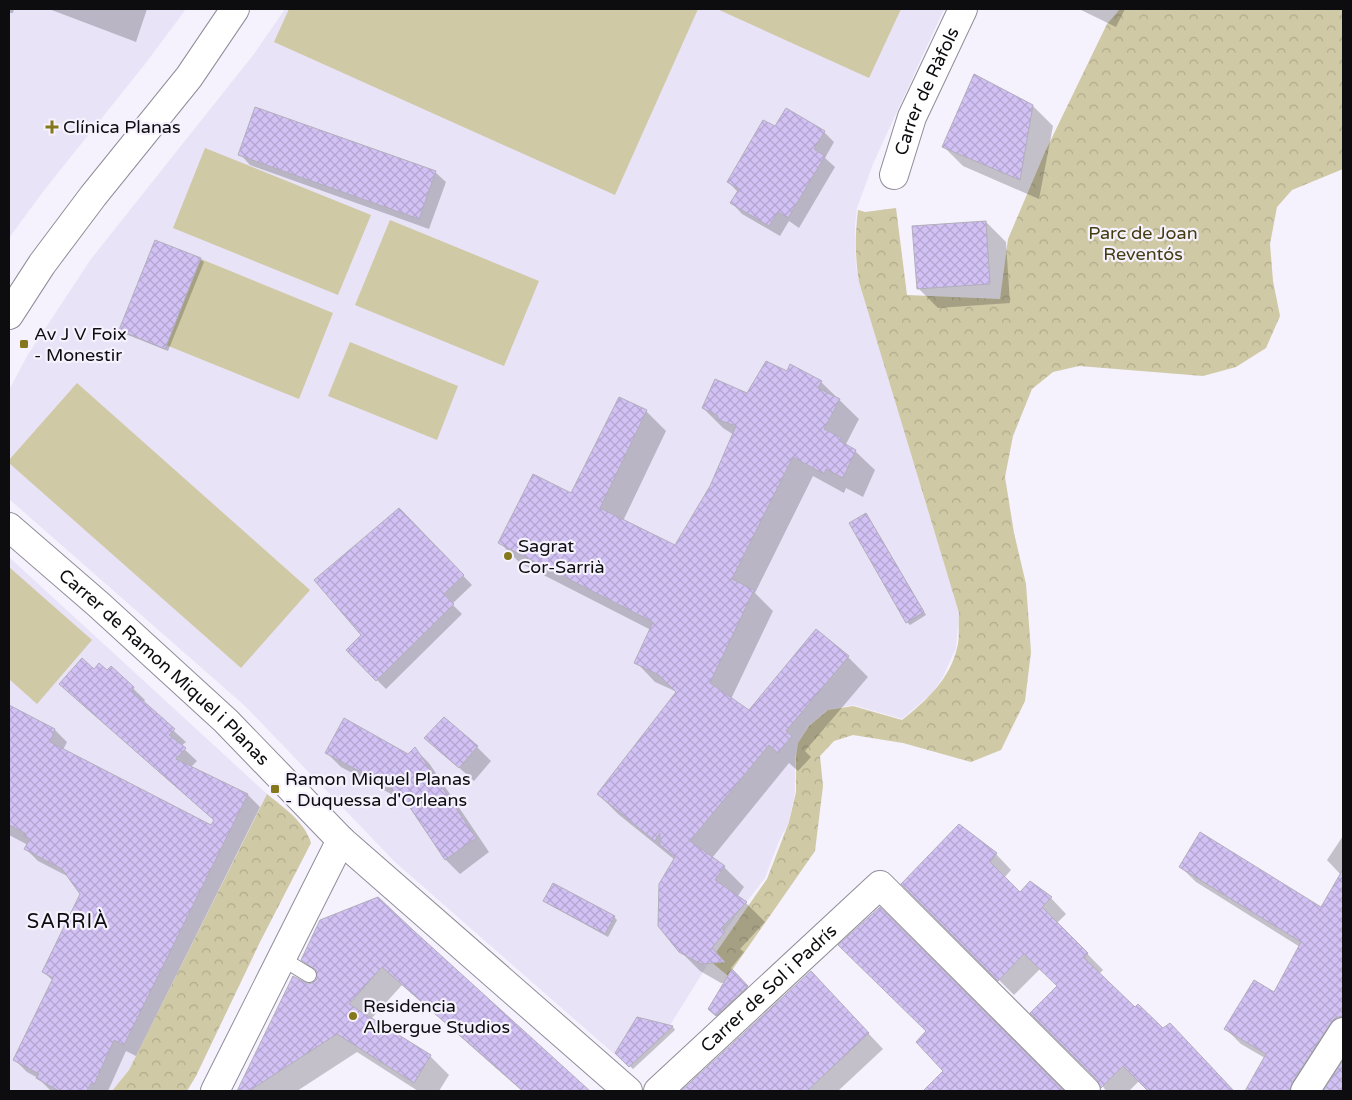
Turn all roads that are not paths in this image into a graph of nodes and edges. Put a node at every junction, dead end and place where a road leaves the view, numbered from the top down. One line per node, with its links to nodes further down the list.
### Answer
1 (235, 9): 4 (street)
2 (963, 9): 3 (street, Carrer de Ràfols)
3 (894, 174)
4 (9, 315)
5 (9, 527): 6 (street, Carrer de Ramon Miquel i Planas)
6 (341, 840): 7 (street); 11 (street, Carrer de Ramon Miquel i Planas)
7 (281, 958): 8 (lane); 10 (street)
8 (309, 974)
9 (1343, 1032): 14 (street)
10 (215, 1091)
11 (628, 1091)
12 (658, 1091): 13 (street, Carrer de Sol i Padrís)
13 (1086, 1091)
14 (1305, 1091)

